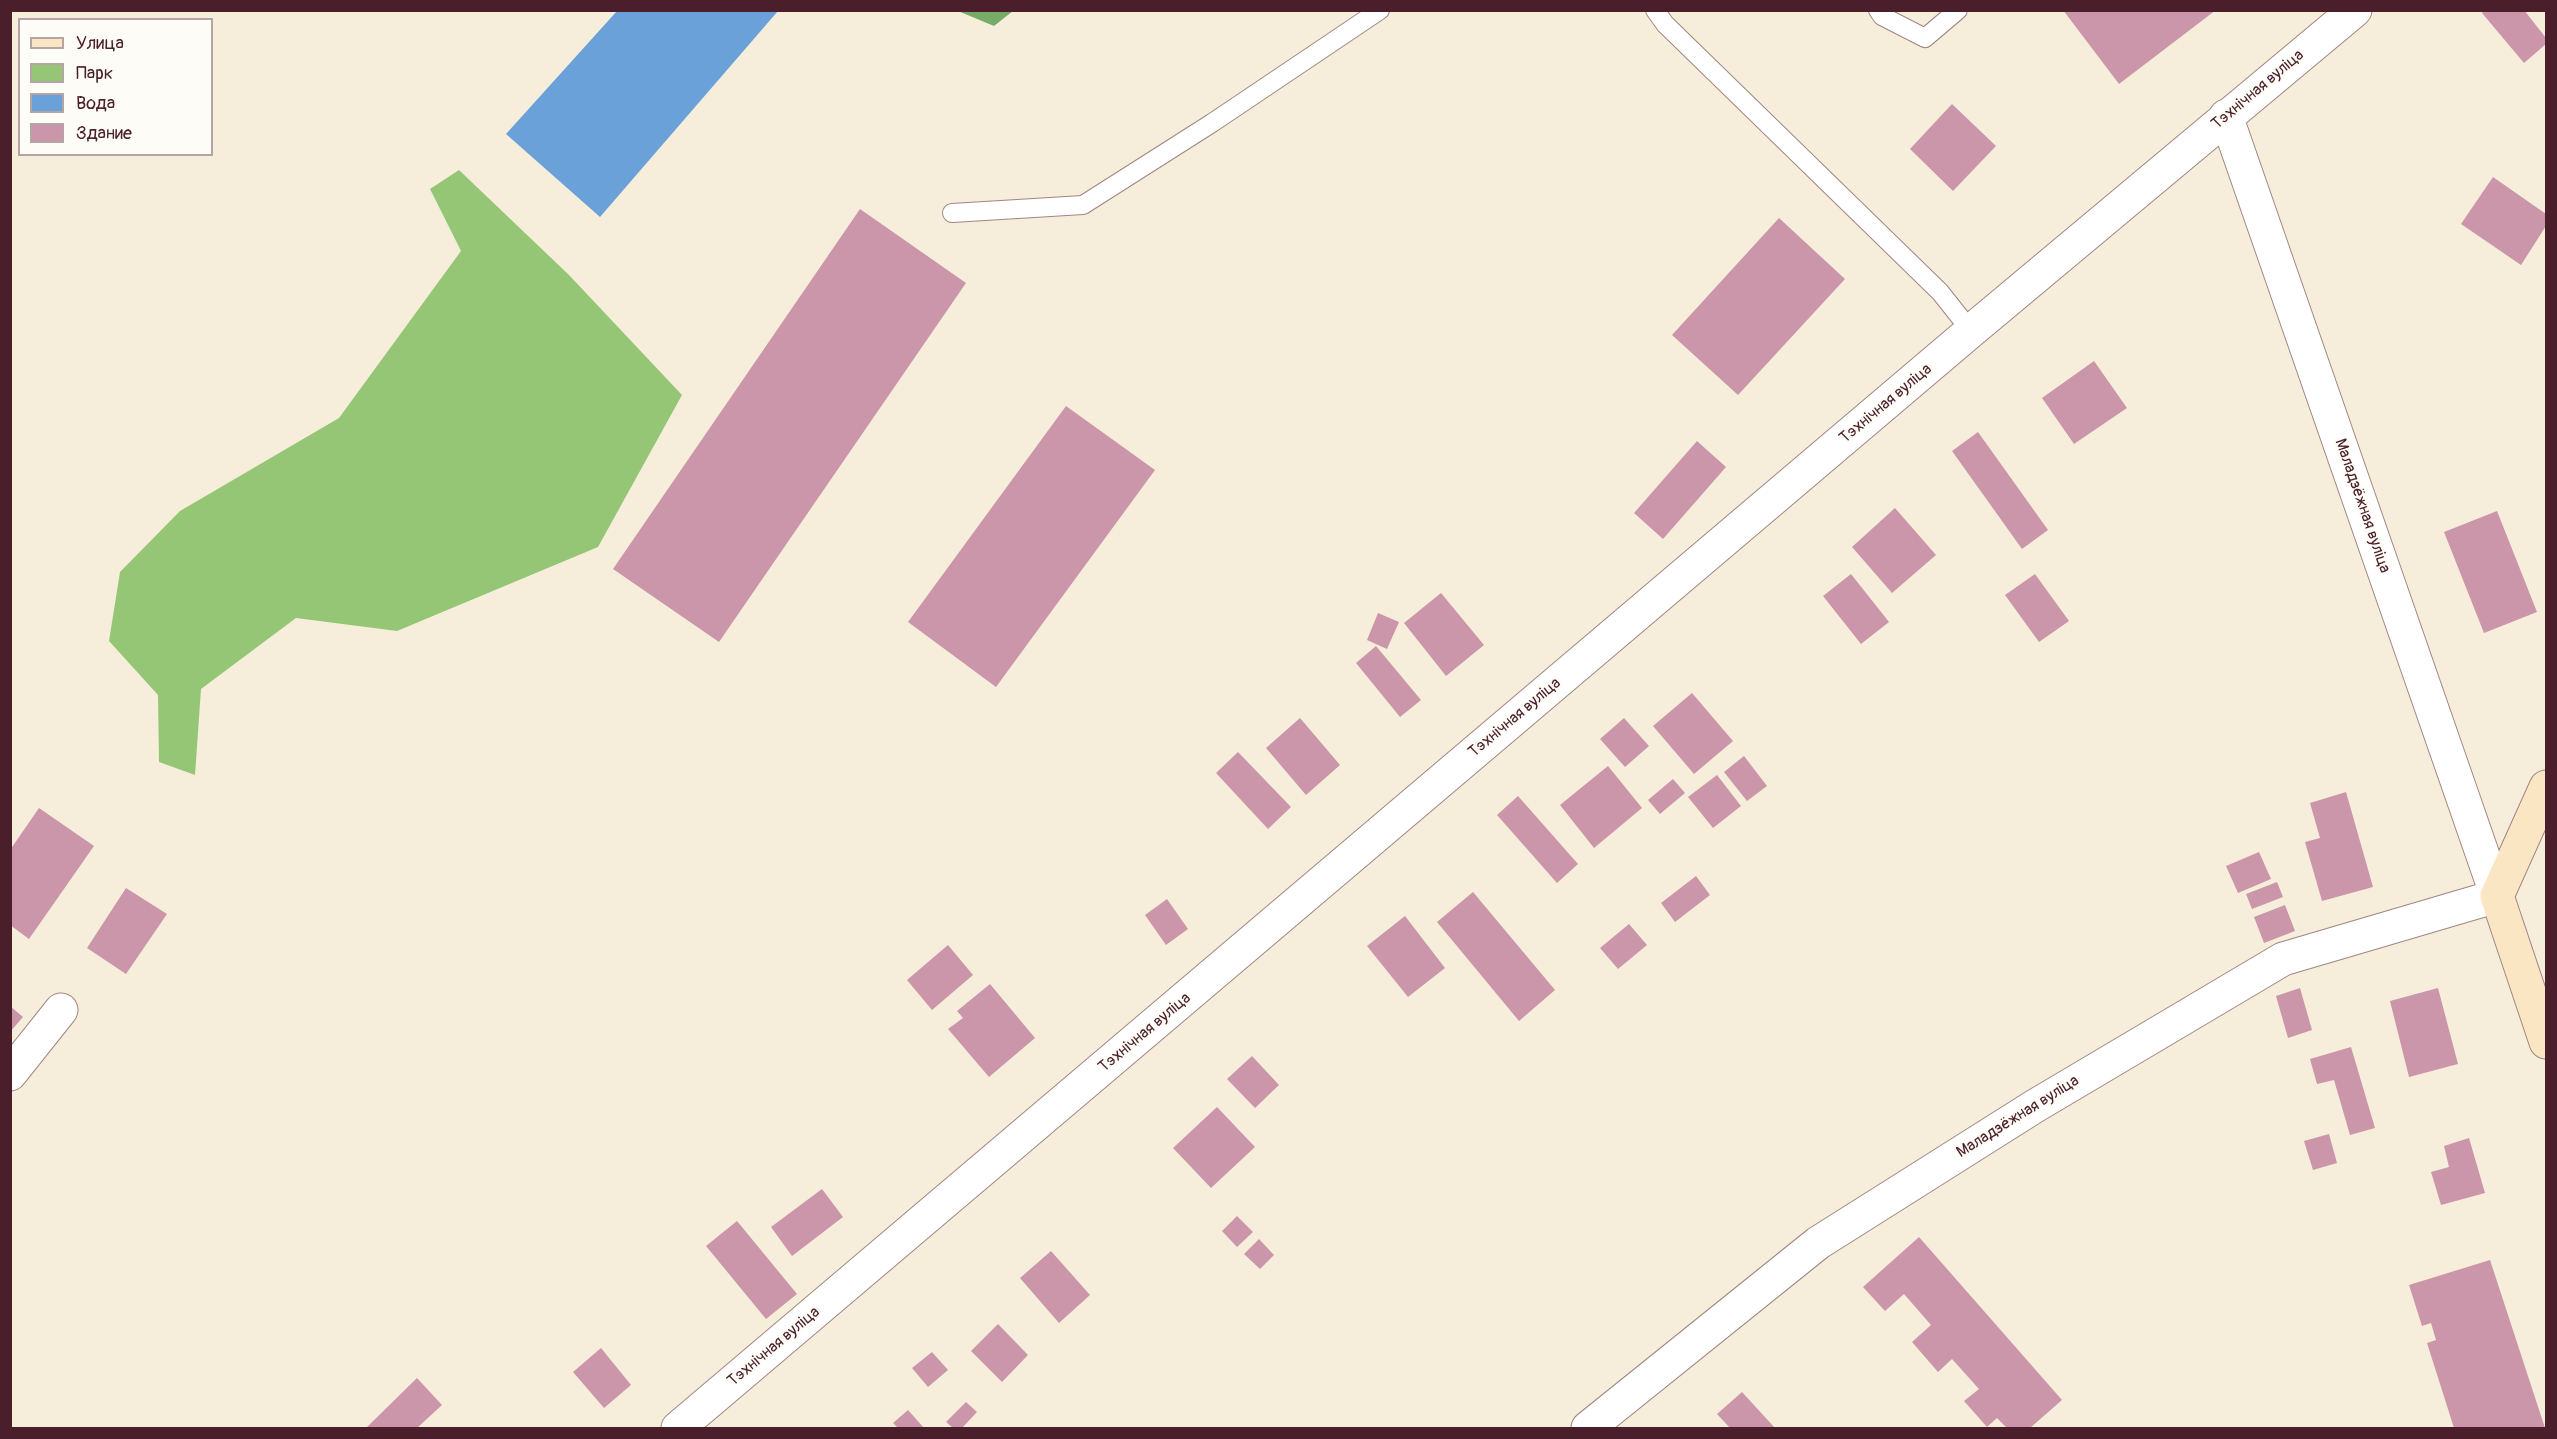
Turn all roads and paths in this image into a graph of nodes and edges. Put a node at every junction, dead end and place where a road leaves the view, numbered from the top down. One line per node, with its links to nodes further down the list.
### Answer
1 (1380, 10): 7 (lane)
2 (1655, 10): 8 (lane)
3 (1878, 10): 4 (lane)
4 (1958, 10)
5 (2355, 10): 6 (street, Тэхнічная вуліца)
6 (2226, 116): 8 (street, Тэхнічная вуліца); 10 (street, Маладзёжная вуліца)
7 (952, 213)
8 (1971, 331): 14 (street, Тэхнічная вуліца)
9 (2547, 787): 10 (street)
10 (2497, 896): 12 (street, Маладзёжная вуліца); 15 (street, Маладзёжная вуліца)
11 (61, 1010): 13 (street)
12 (2547, 1042)
13 (10, 1074)
14 (678, 1428)
15 (1588, 1428)

